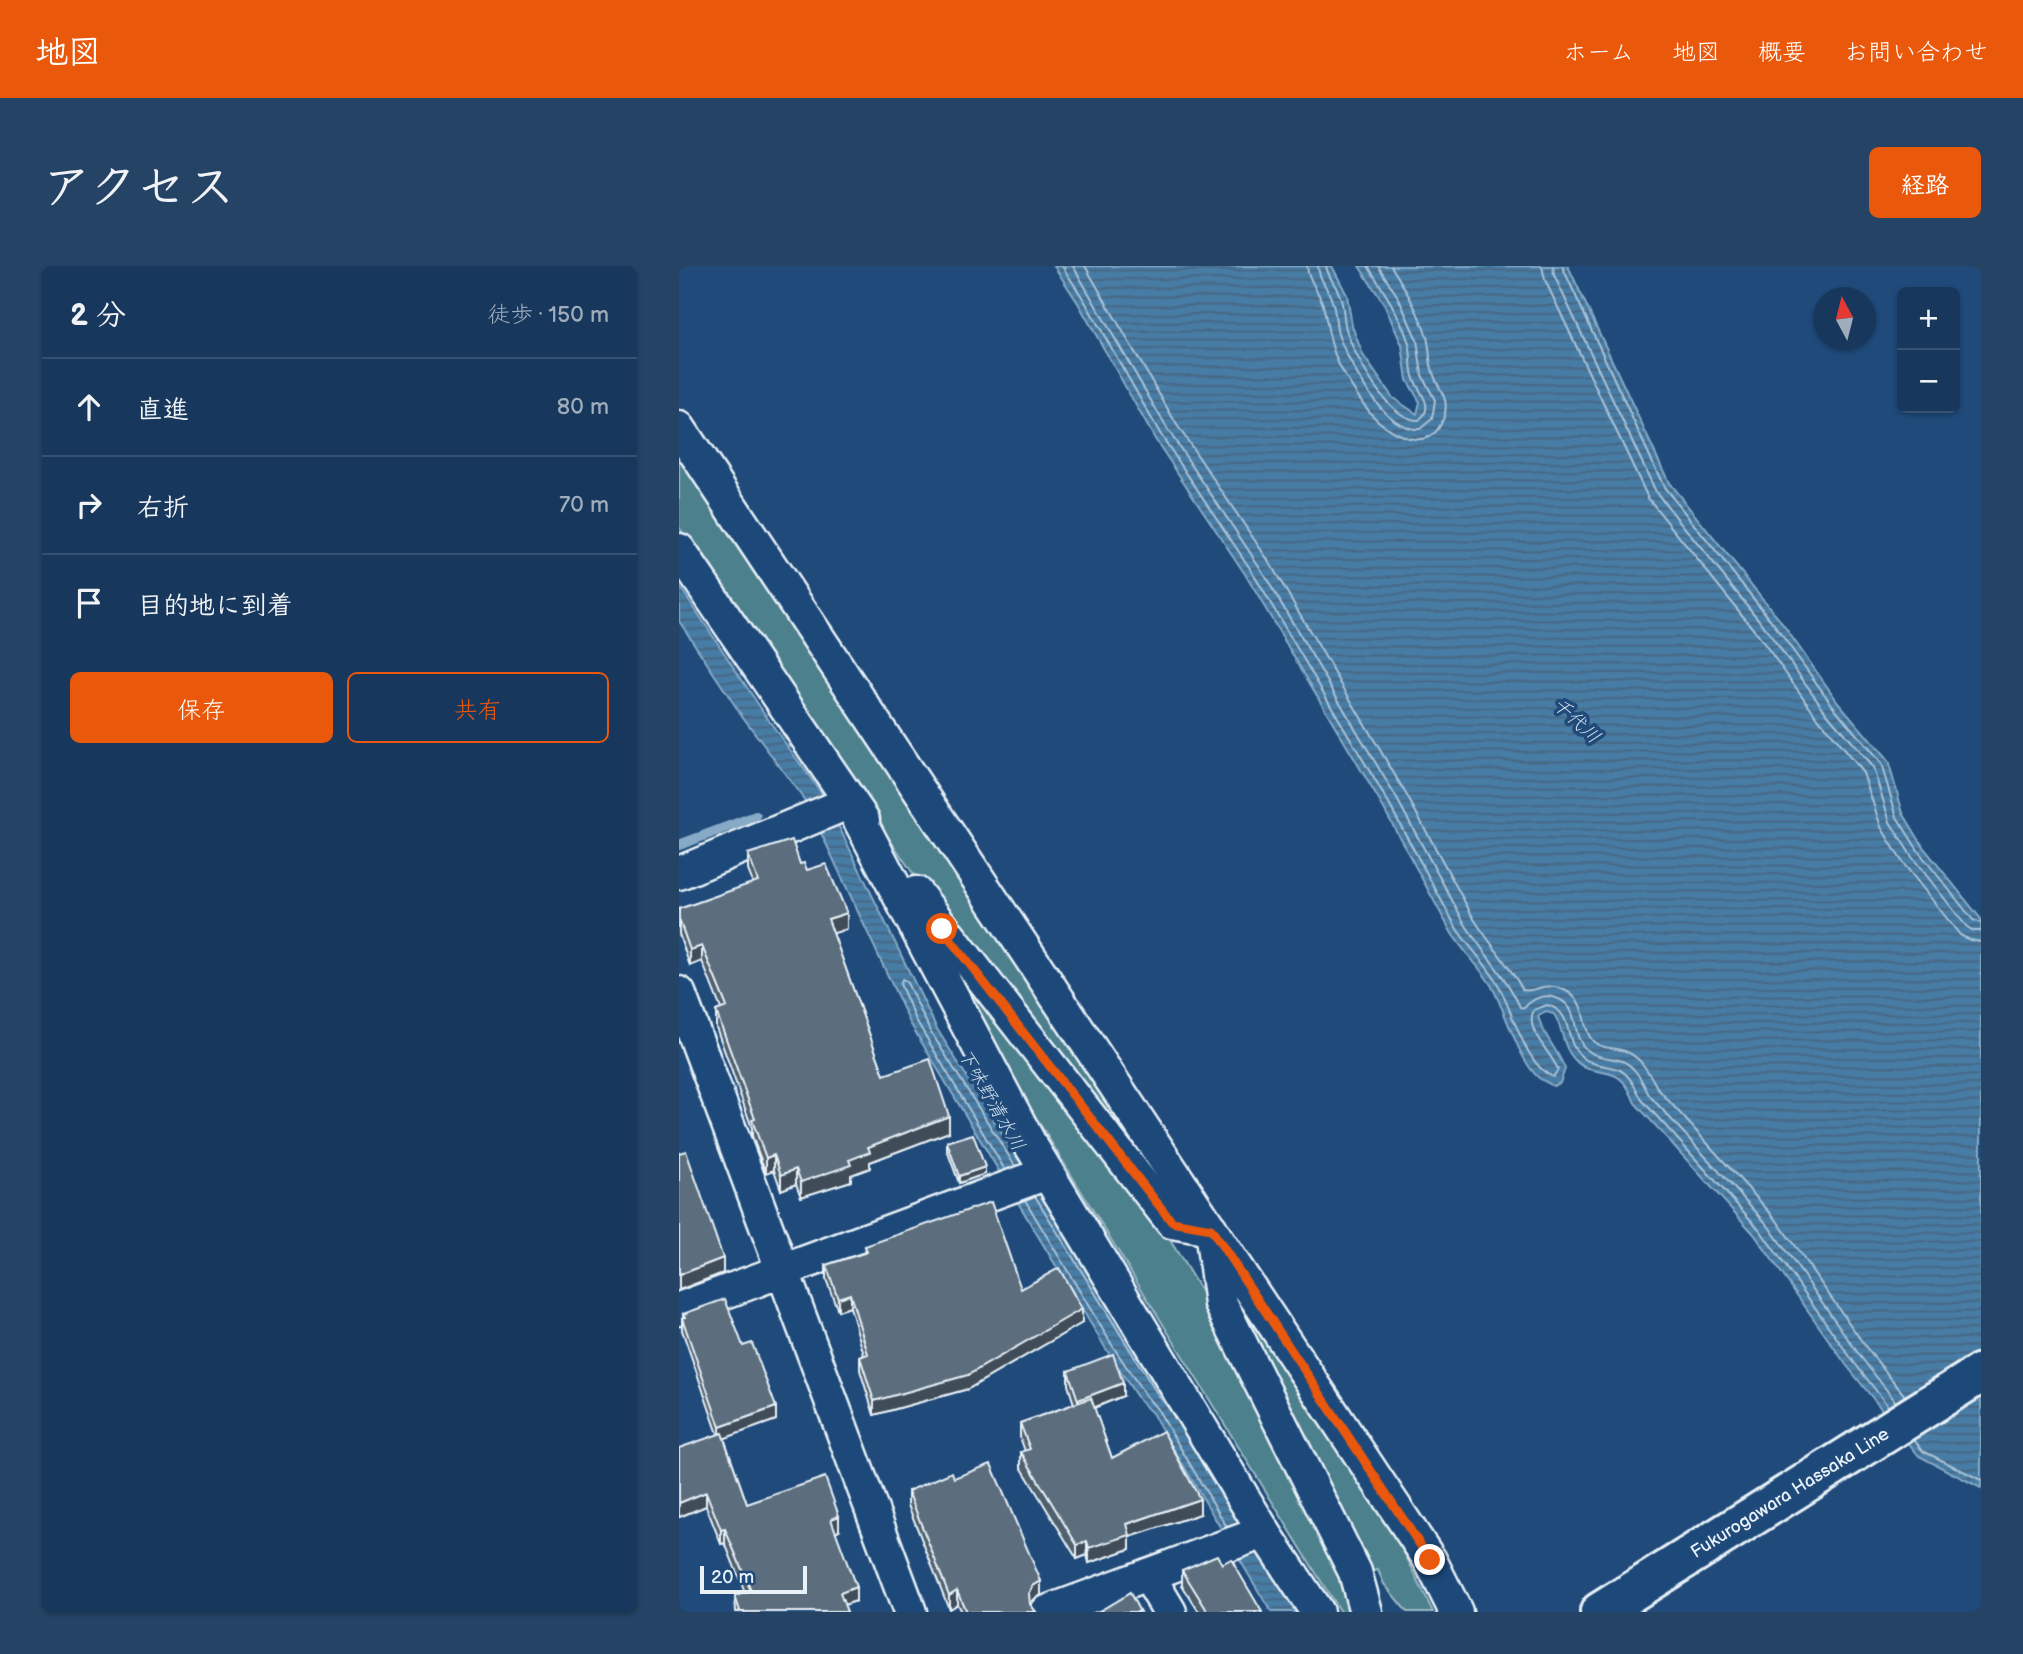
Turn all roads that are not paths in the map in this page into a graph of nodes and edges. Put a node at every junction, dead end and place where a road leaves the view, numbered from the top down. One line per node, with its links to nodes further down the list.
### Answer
1 (679, 428): 7 (street)
2 (679, 550): 3 (street)
3 (850, 802): 4 (street); 6 (street); 7 (street)
4 (679, 873)
5 (679, 993): 8 (street)
6 (1047, 1173): 8 (street); 11 (street)
7 (1211, 1229): 17 (street); 18 (street)
8 (783, 1270): 9 (street); 13 (street)
9 (679, 1309)
10 (1981, 1374): 19 (main road, Fukurogawara Hassaka Line)
11 (1265, 1532): 12 (street); 16 (street)
12 (1148, 1575): 14 (street); 15 (street)
13 (910, 1612)
14 (1047, 1612)
15 (1170, 1612)
16 (1317, 1612)
17 (1366, 1612)
18 (1457, 1612)
19 (1599, 1612)

